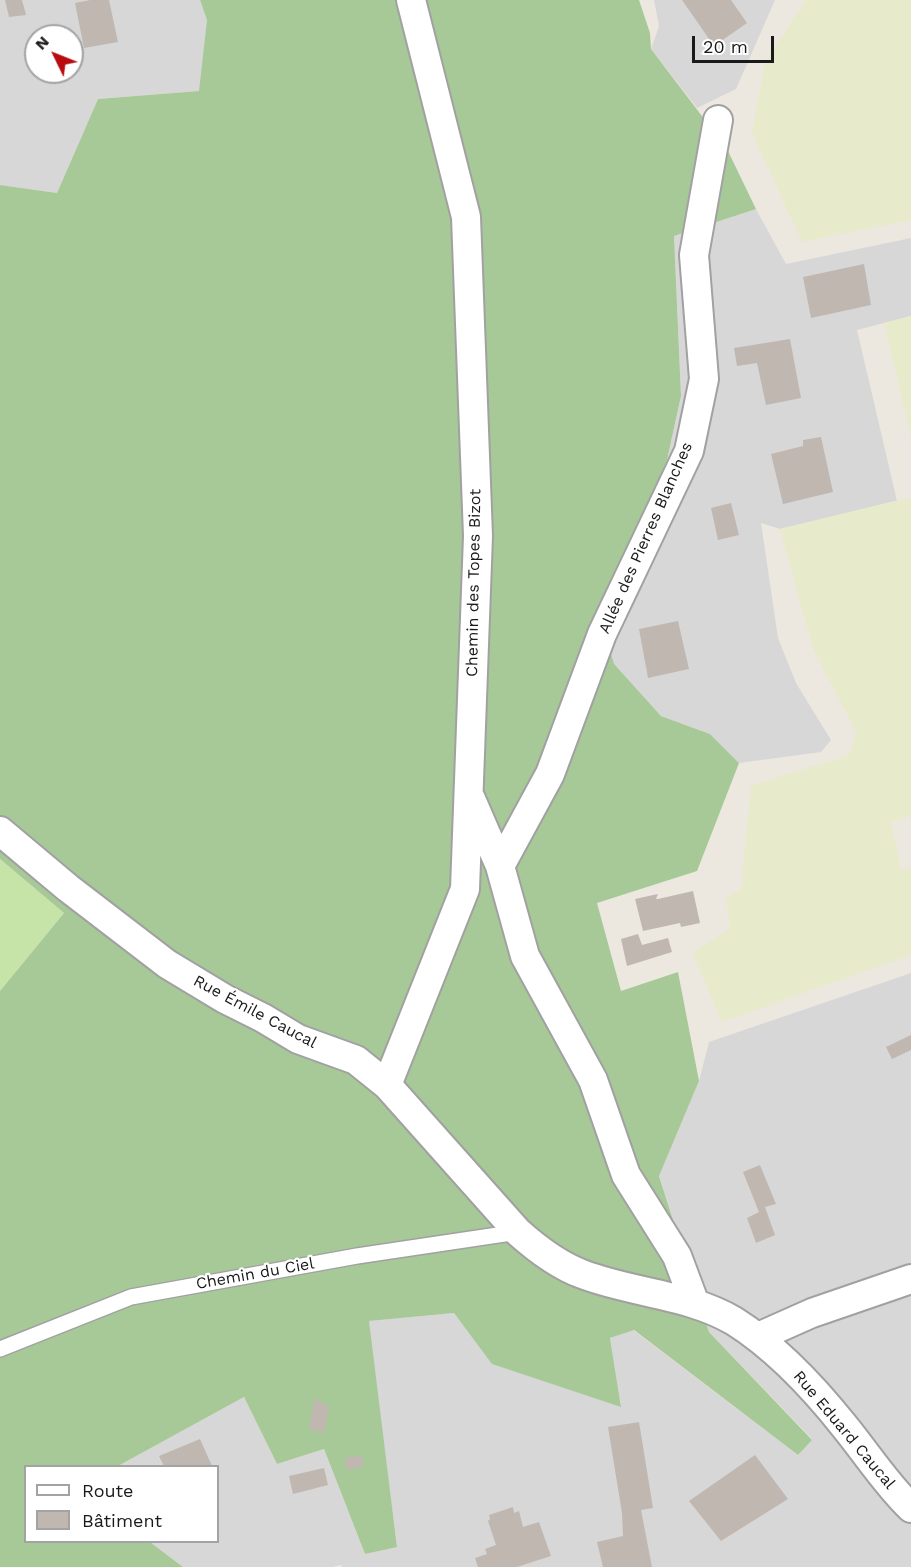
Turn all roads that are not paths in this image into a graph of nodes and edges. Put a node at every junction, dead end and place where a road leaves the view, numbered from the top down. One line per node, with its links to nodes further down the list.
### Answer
1 (411, 0): 3 (street, Chemin des Topes Bizot)
2 (718, 120): 5 (street, Allée des Pierres Blanches)
3 (468, 791): 5 (street); 6 (street, Chemin des Topes Bizot)
4 (0, 831): 6 (street, Rue Émile Caucal)
5 (500, 866): 9 (street)
6 (387, 1085): 7 (street, Rue Émile Caucal)
7 (518, 1232): 9 (street, Rue Eduard Caucal); 11 (lane, Chemin du Ciel)
8 (911, 1279): 10 (street)
9 (694, 1304): 10 (street, Rue Eduard Caucal)
10 (758, 1337): 12 (street, Rue Eduard Caucal)
11 (0, 1349)
12 (911, 1508)

